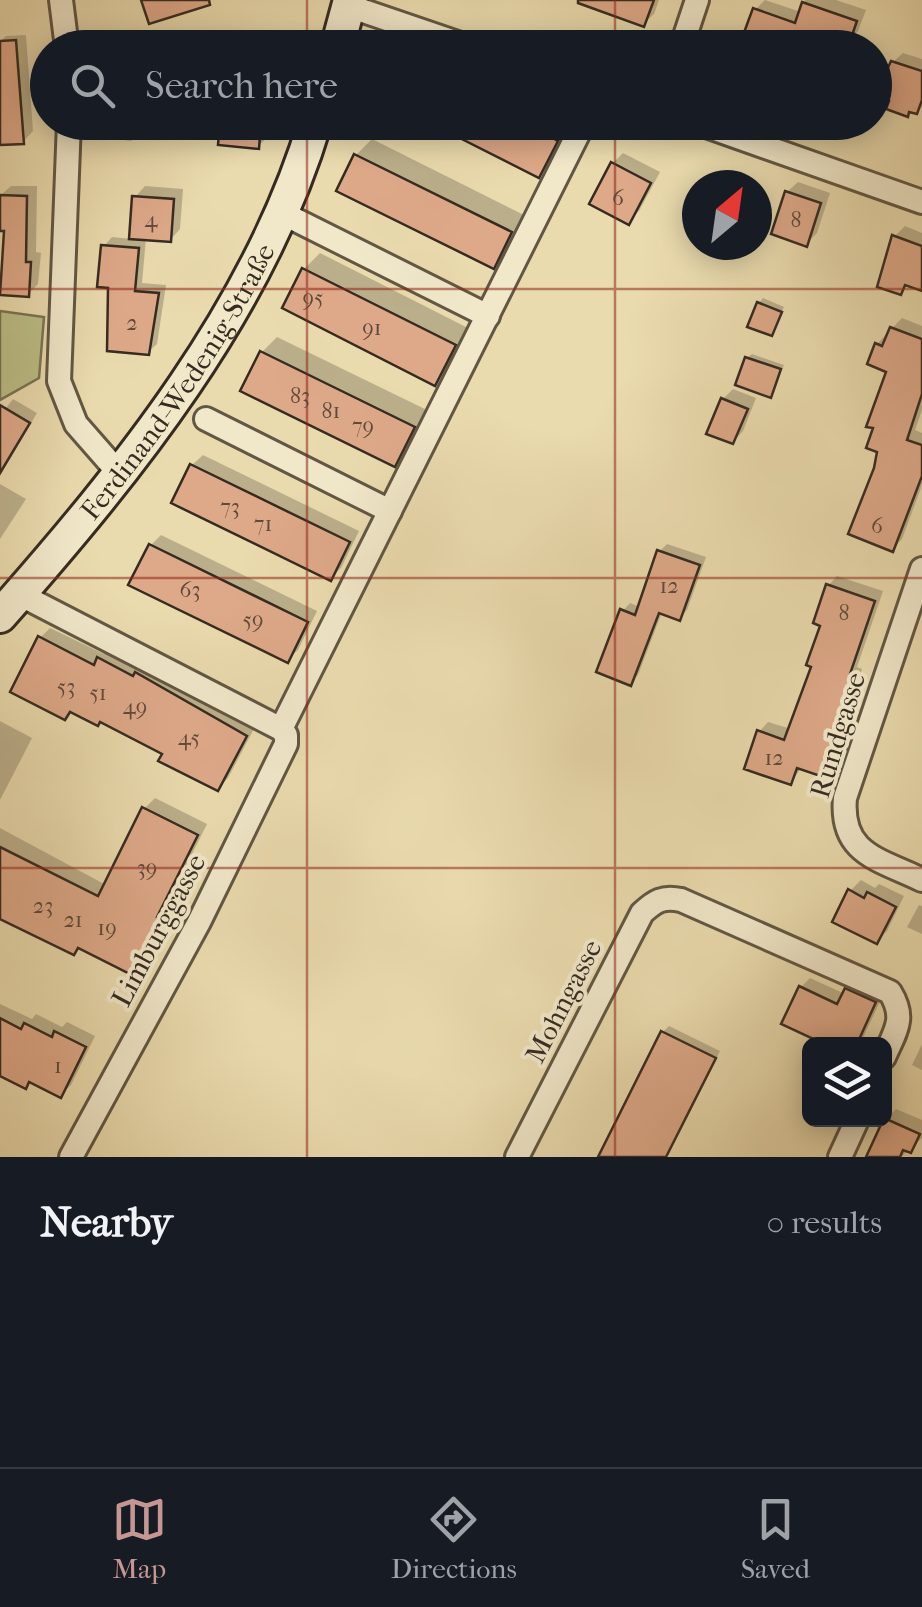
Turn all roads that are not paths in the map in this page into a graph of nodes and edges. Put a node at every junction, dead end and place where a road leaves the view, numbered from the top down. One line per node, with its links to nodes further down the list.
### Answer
1 (61, 0): 4 (street)
2 (697, 0): 7 (street)
3 (350, 3): 5 (street); 6 (street)
4 (65, 30)
5 (342, 30)
6 (423, 30)
7 (687, 30)
8 (68, 140): 16 (street)
9 (310, 140): 13 (street, Ferdinand-Wedenig-Straße)
10 (575, 140): 14 (street, Limburggasse)
11 (746, 140): 12 (street)
12 (922, 202)
13 (280, 212): 14 (street); 16 (street, Ferdinand-Wedenig-Straße)
14 (488, 316): 17 (street, Limburggasse)
15 (206, 419): 17 (street)
16 (118, 472): 19 (street, Ferdinand-Wedenig-Straße)
17 (390, 511): 20 (street, Limburggasse)
18 (922, 569): 21 (street, Rundgasse)
19 (10, 605): 20 (street)
20 (281, 729): 24 (street, Limburggasse)
21 (922, 880)
22 (892, 1039): 25 (street, Mohngasse)
23 (854, 1127): 26 (street)
24 (71, 1157)
25 (516, 1157)
26 (840, 1157)

